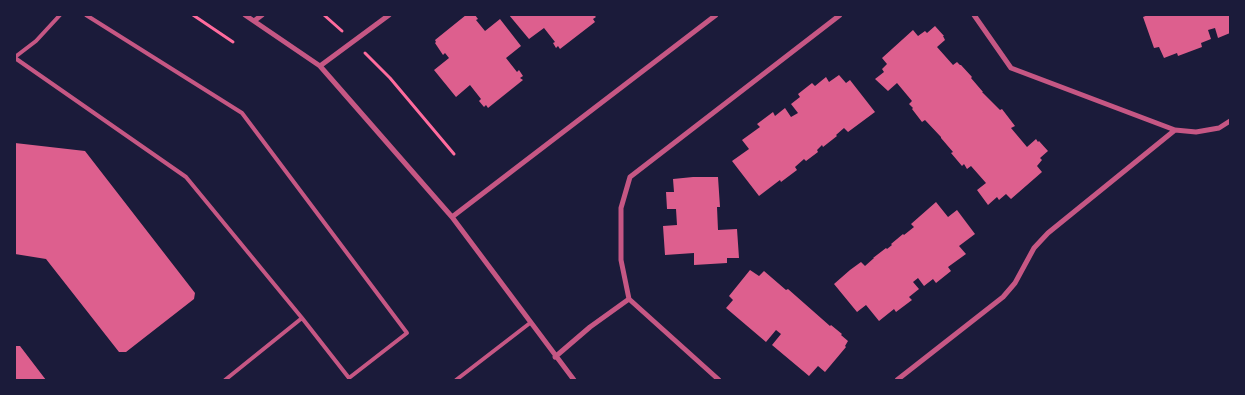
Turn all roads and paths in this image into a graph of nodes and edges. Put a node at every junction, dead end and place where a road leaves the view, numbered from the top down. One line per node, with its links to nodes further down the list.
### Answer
1 (60, 15): 14 (lane)
2 (86, 15): 24 (lane)
3 (193, 15): 13 (path)
4 (245, 15): 11 (street)
5 (262, 15): 11 (street)
6 (324, 15): 12 (path)
7 (390, 15): 12 (street)
8 (716, 15): 19 (street)
9 (840, 15): 20 (street)
10 (974, 15): 17 (street)
11 (254, 21): 15 (street)
12 (353, 41): 15 (street); 18 (path)
13 (233, 42)
14 (15, 58): 21 (lane)
15 (320, 66): 19 (street)
16 (1230, 120): 17 (street)
17 (1175, 130): 29 (street)
18 (454, 154)
19 (452, 217): 22 (street)
20 (629, 300): 23 (street); 28 (street)
21 (302, 318): 24 (lane); 25 (lane)
22 (530, 323): 23 (street); 26 (lane)
23 (556, 357): 27 (street)
24 (349, 379)
25 (225, 380)
26 (456, 380)
27 (574, 380)
28 (719, 380)
29 (897, 380)

